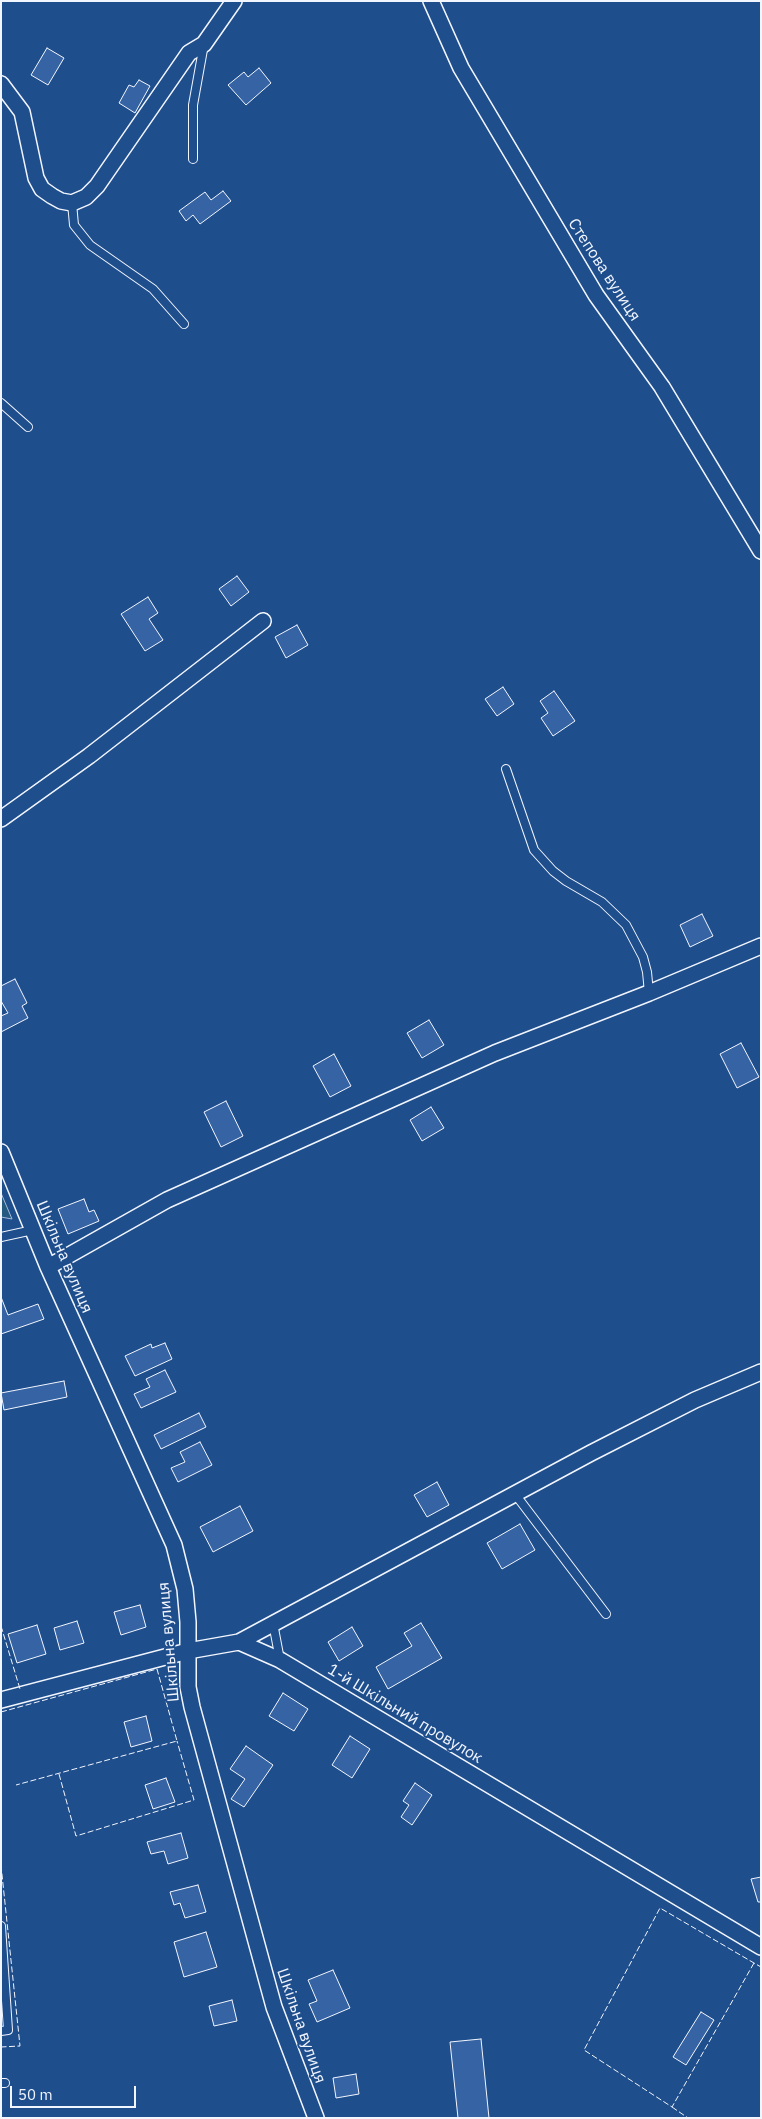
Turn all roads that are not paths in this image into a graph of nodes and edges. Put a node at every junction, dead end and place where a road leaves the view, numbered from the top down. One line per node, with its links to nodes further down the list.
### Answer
1 (234, 1): 3 (street)
2 (431, 1): 10 (street, Степова вулиця)
3 (204, 44): 5 (lane); 6 (street)
4 (1, 84): 6 (street)
5 (194, 159)
6 (72, 203): 7 (lane)
7 (184, 324)
8 (1, 403): 9 (lane)
9 (28, 427)
10 (761, 551)
11 (263, 621): 13 (street)
12 (506, 769): 15 (lane)
13 (1, 819)
14 (761, 946): 15 (street)
15 (649, 994): 19 (street)
16 (1, 1152): 17 (street, Шкільна вулиця)
17 (33, 1230): 18 (lane); 19 (street, Шкільна вулиця)
18 (1, 1237)
19 (48, 1266): 25 (street, Шкільна вулиця)
20 (761, 1372): 21 (street)
21 (515, 1494): 22 (lane); 23 (street)
22 (606, 1614)
23 (273, 1623): 24 (street); 26 (lane)
24 (239, 1642): 25 (street); 26 (street, 1-й Шкільний провулок)
25 (188, 1651): 27 (street); 31 (street, Шкільна вулиця)
26 (280, 1660): 29 (street, 1-й Шкільний провулок)
27 (1, 1700)
28 (1, 1926): 30 (lane)
29 (761, 1947)
30 (1, 2031)
31 (316, 2118)

